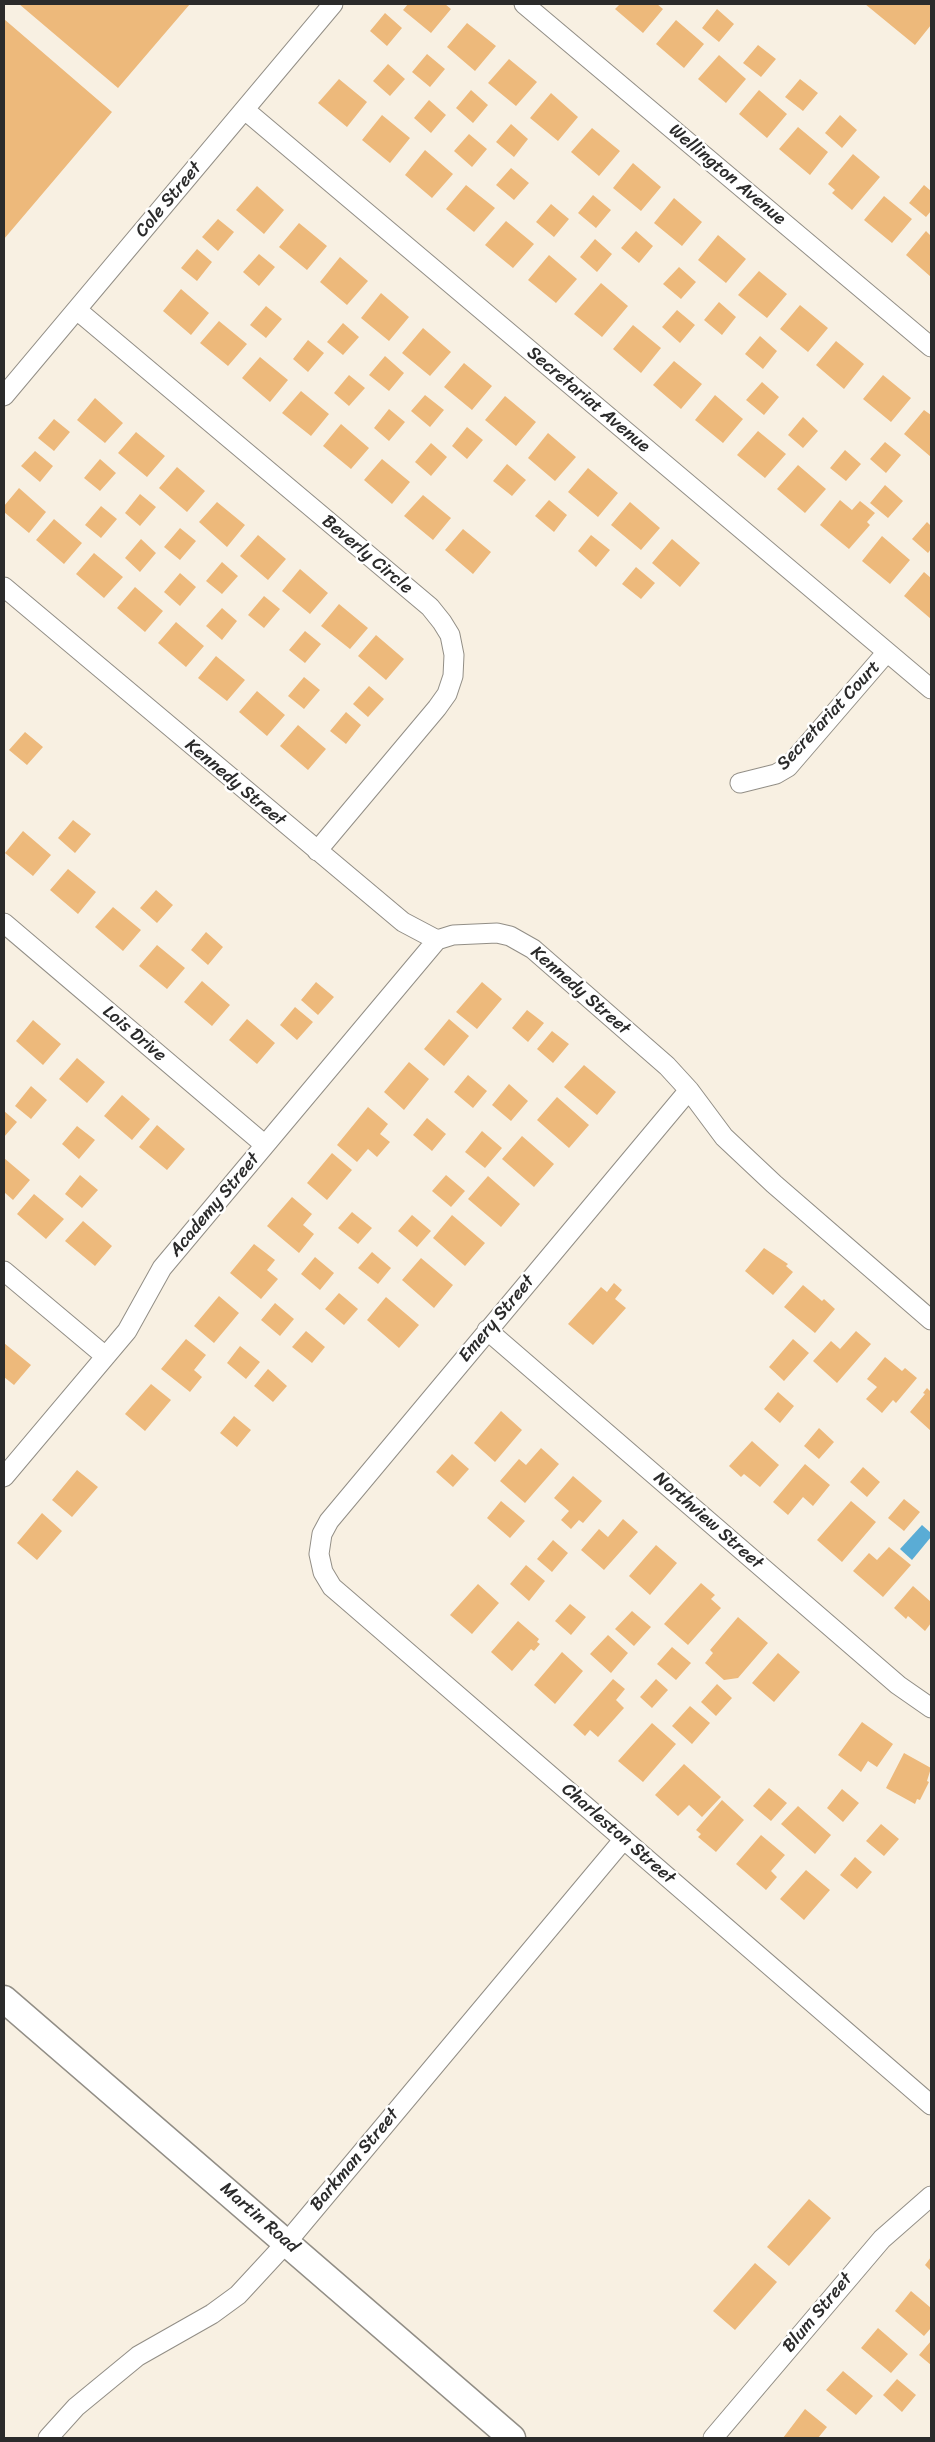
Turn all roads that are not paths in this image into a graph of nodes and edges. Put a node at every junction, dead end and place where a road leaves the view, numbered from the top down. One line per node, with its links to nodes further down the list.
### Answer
1 (334, 4): 3 (street, Cole Street)
2 (524, 4): 5 (street, Wellington Avenue)
3 (245, 110): 4 (street, Cole Street); 8 (street, Secretariat Avenue)
4 (77, 310): 6 (street, Cole Street); 11 (street, Beverly Circle)
5 (931, 347)
6 (4, 396)
7 (4, 588): 11 (street, Kennedy Street)
8 (887, 652): 9 (street, Secretariat Avenue); 10 (street, Secretariat Court)
9 (931, 689)
10 (740, 783)
11 (316, 851): 13 (street, Kennedy Street)
12 (4, 923): 15 (street, Lois Drive)
13 (437, 940): 14 (street, Kennedy Street); 15 (street, Academy Street)
14 (689, 1090): 17 (street, Kennedy Street); 18 (street, Emery Street)
15 (265, 1145): 19 (street, Academy Street)
16 (4, 1271): 19 (street)
17 (931, 1320)
18 (488, 1330): 21 (street, Emery Street); 22 (street, Northview Street)
19 (104, 1355): 20 (street, Academy Street)
20 (4, 1477)
21 (319, 1554): 23 (street, Charleston Street)
22 (931, 1708)
23 (624, 1839): 25 (street, Charleston Street); 27 (street, Barkman Street)
24 (4, 1999): 27 (street, Martin Road)
25 (931, 2105)
26 (931, 2196): 30 (street, Blum Street)
27 (287, 2242): 28 (street, Barkman Street); 29 (street, Martin Road)
28 (48, 2438)
29 (512, 2438)
30 (713, 2438)

